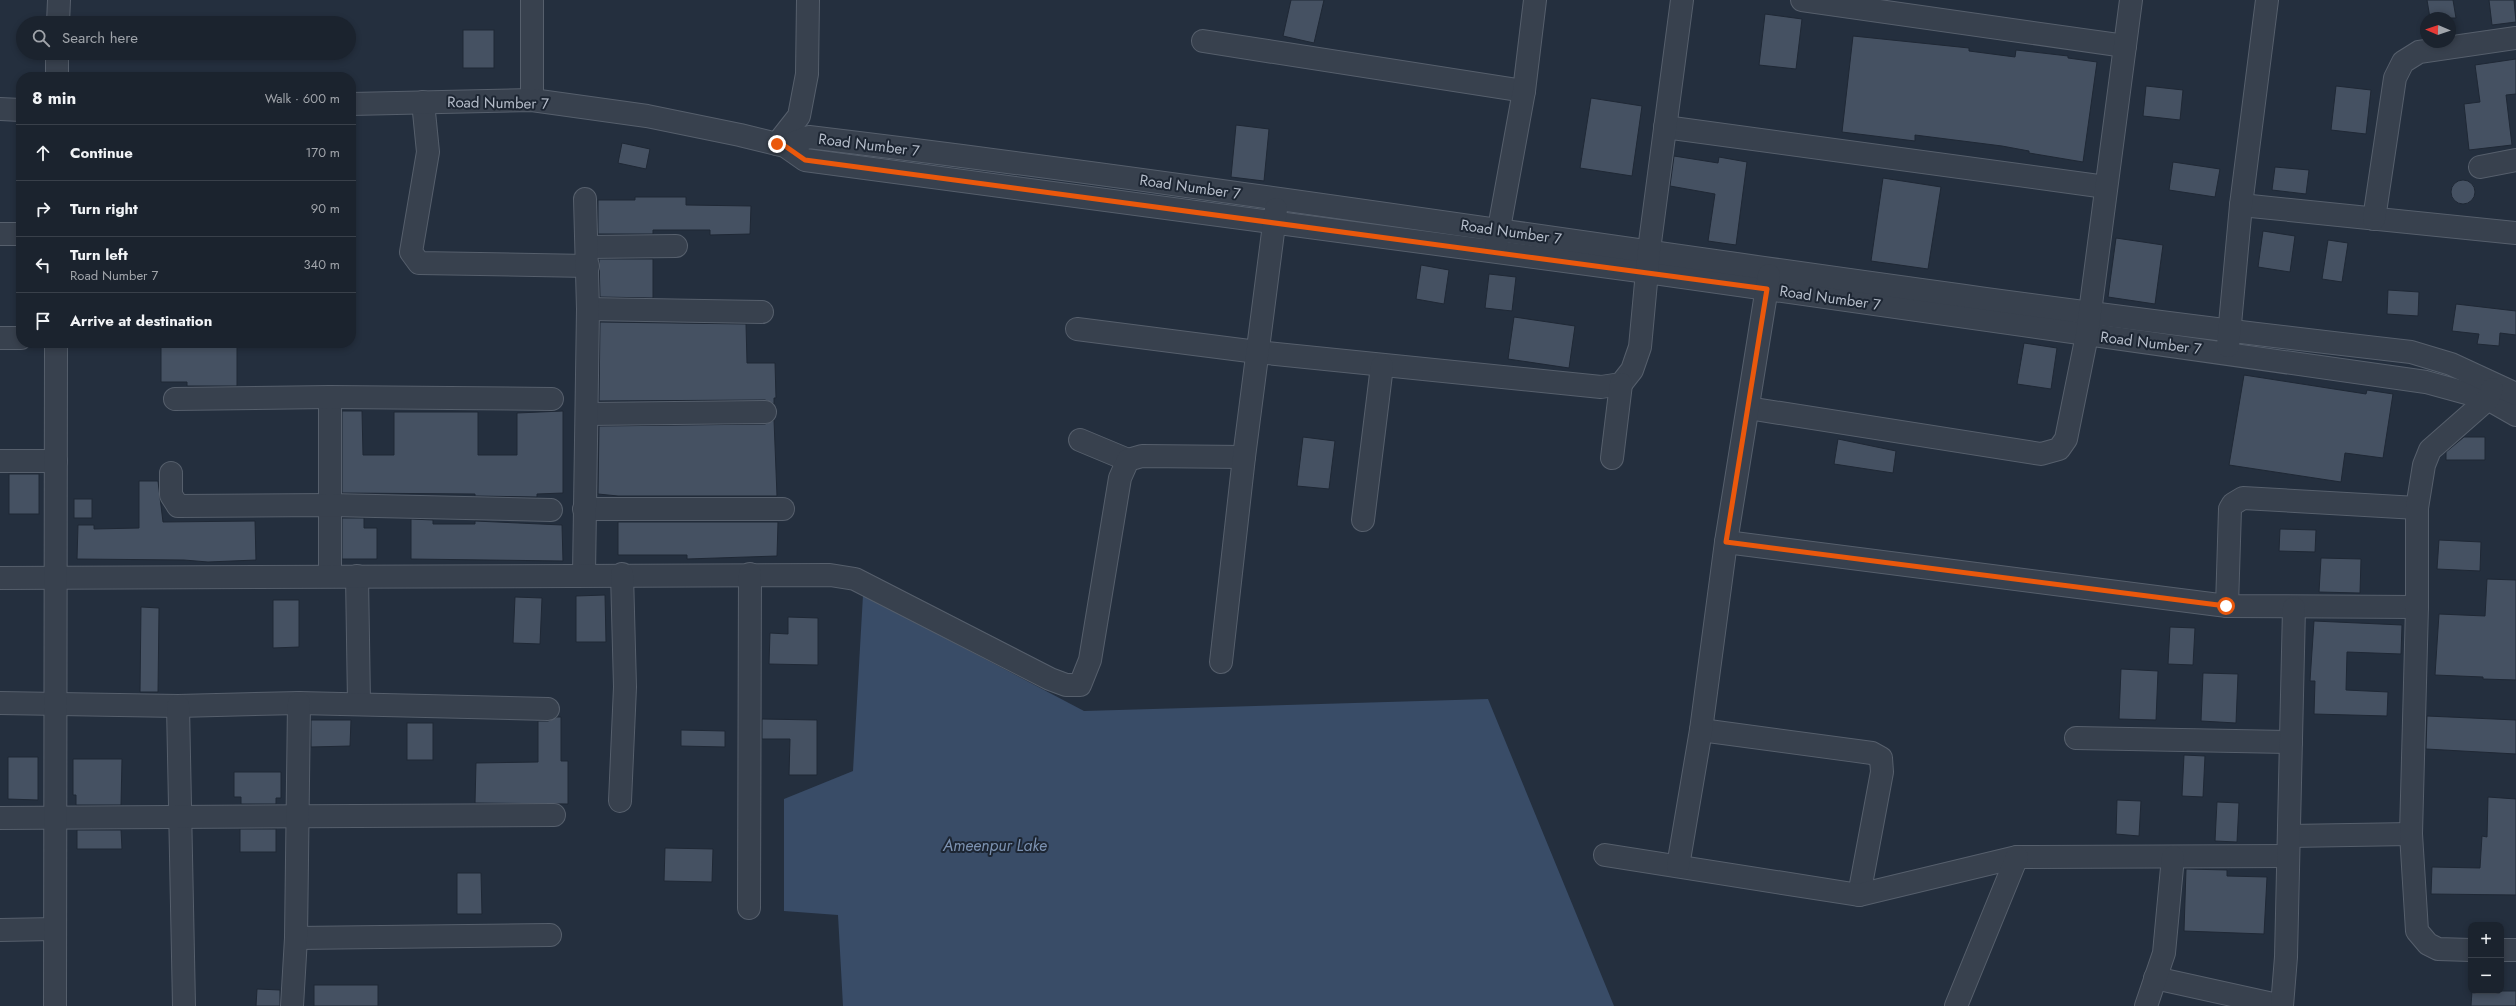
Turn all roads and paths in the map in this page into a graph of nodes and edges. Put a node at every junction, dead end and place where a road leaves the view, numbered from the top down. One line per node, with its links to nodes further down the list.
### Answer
1 (59, 0): 9 (street)
2 (532, 0): 16 (street)
3 (808, 0): 22 (street)
4 (1535, 0): 15 (street)
5 (1682, 0): 21 (street)
6 (2131, 0): 12 (street)
7 (2267, 0): 30 (street)
8 (1814, 1): 12 (street)
9 (58, 16)
10 (2516, 38): 31 (street)
11 (1203, 41): 15 (street)
12 (2125, 46): 26 (street)
13 (57, 60): 14 (street)
14 (57, 72)
15 (1524, 90): 33 (street)
16 (532, 100): 17 (street, Road Number 7); 22 (street, Road Number 7)
17 (423, 102): 18 (street, Road Number 7); 40 (street)
18 (356, 104)
19 (0, 110): 20 (street)
20 (16, 110)
21 (1665, 127): 26 (street); 38 (street)
22 (781, 145): 25 (street, Road Number 7); 29 (street, Road Number 7)
23 (2516, 160): 24 (street)
24 (2480, 167)
25 (1136, 179): 28 (street, Road Number 7); 29 (street)
26 (2106, 187): 46 (street)
27 (585, 199): 40 (street)
28 (1277, 200): 32 (street); 33 (street, Road Number 7)
29 (1133, 204): 32 (street, Road Number 7)
30 (2241, 204): 31 (street); 48 (street)
31 (2374, 219): 34 (street)
32 (1274, 223): 39 (street, Road Number 7); 52 (street)
33 (1498, 230): 38 (street, Road Number 7); 39 (street)
34 (2516, 233)
35 (0, 234): 36 (street)
36 (16, 234)
37 (676, 246): 40 (street)
38 (1649, 250): 41 (street, Road Number 7); 42 (street)
39 (1494, 252): 42 (street, Road Number 7)
40 (587, 256): 44 (street)
41 (1770, 268): 43 (street); 46 (street, Road Number 7)
42 (1647, 272): 43 (street, Road Number 7); 55 (street)
43 (1767, 289): 46 (street, Road Number 7); 61 (street)
44 (588, 309): 45 (street); 63 (street)
45 (762, 312)
46 (2088, 324): 48 (street, Road Number 7); 53 (street, Road Number 7); 61 (street)
47 (1077, 328): 52 (street)
48 (2230, 331): 53 (street); 56 (street, Road Number 7)
49 (0, 338): 50 (street)
50 (16, 338)
51 (56, 348): 70 (street)
52 (1257, 352): 54 (street); 66 (street)
53 (2226, 353): 56 (street, Road Number 7)
54 (1382, 366): 55 (street); 77 (street)
55 (1621, 384): 67 (street)
56 (2491, 391): 57 (street, Road Number 7); 64 (street, Road Number 7); 73 (street)
57 (2516, 394)
58 (330, 396): 59 (street); 60 (street); 72 (street)
59 (175, 399)
60 (552, 400)
61 (1748, 408): 78 (street)
62 (765, 412): 63 (street)
63 (587, 414): 74 (street)
64 (2516, 414)
65 (1080, 440): 68 (street)
66 (1244, 457): 68 (street); 89 (street)
67 (1612, 458)
68 (1128, 460): 81 (street)
69 (0, 461): 70 (street)
70 (56, 461): 85 (street)
71 (171, 473): 72 (street)
72 (330, 505): 76 (street); 82 (street)
73 (2417, 508): 86 (street); 87 (street)
74 (584, 509): 75 (street); 79 (street)
75 (784, 509)
76 (551, 510)
77 (1363, 520)
78 (1726, 542): 86 (street); 96 (street)
79 (584, 574): 80 (street); 83 (street)
80 (622, 574): 81 (street); 99 (street)
81 (750, 574): 112 (street)
82 (330, 576): 83 (street); 85 (street)
83 (357, 576): 92 (street)
84 (0, 578): 85 (street)
85 (55, 578): 93 (street)
86 (2226, 606): 88 (street)
87 (2417, 607): 88 (street); 105 (street)
88 (2294, 608): 98 (street)
89 (1221, 662)
90 (298, 702): 92 (street); 94 (street); 101 (street)
91 (0, 703): 93 (street)
92 (359, 703): 95 (street)
93 (55, 704): 94 (street); 104 (street)
94 (178, 706): 102 (street)
95 (548, 709)
96 (1701, 730): 110 (street); 111 (street)
97 (2076, 738): 98 (street)
98 (2291, 742): 106 (street)
99 (620, 801)
100 (554, 815): 101 (street)
101 (298, 816): 102 (street); 116 (street)
102 (181, 817): 104 (street); 122 (street)
103 (0, 818): 104 (street)
104 (55, 818): 113 (street)
105 (2411, 834): 106 (street); 117 (street)
106 (2289, 846): 109 (street); 126 (street)
107 (1605, 856): 110 (street)
108 (2018, 857): 109 (street); 111 (street); 124 (street)
109 (2173, 857): 120 (street)
110 (1678, 866): 111 (street)
111 (1859, 895)
112 (749, 908)
113 (55, 929): 114 (street); 121 (street)
114 (0, 930)
115 (550, 934): 116 (street)
116 (296, 938): 123 (street)
117 (2468, 950)
118 (2504, 950): 119 (street)
119 (2516, 950)
120 (2155, 978): 125 (street); 126 (street)
121 (55, 1006)
122 (184, 1006)
123 (292, 1006)
124 (1956, 1006)
125 (2146, 1006)
126 (2282, 1006)

